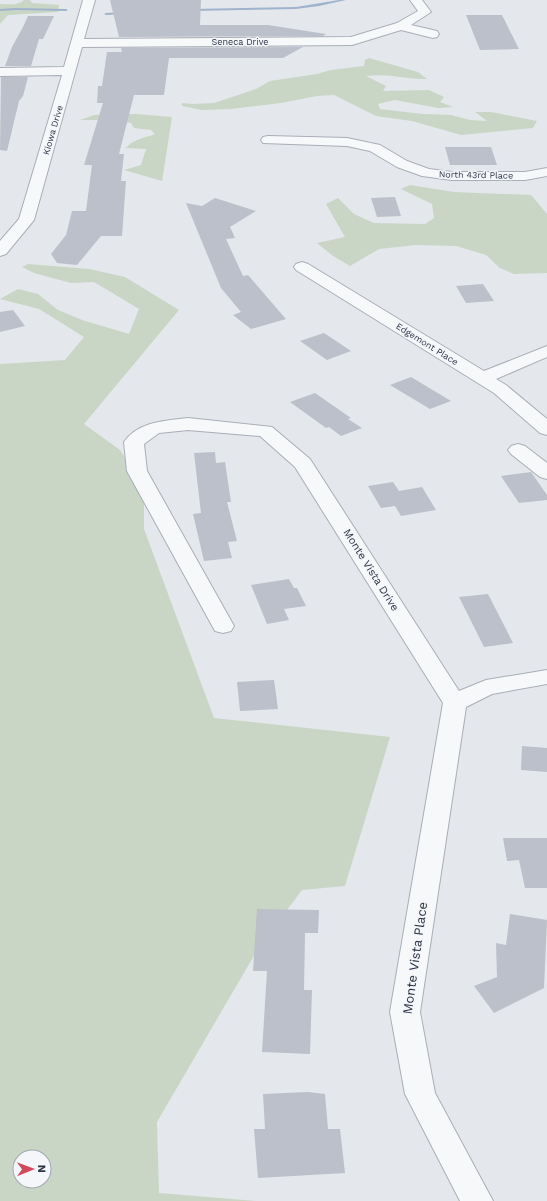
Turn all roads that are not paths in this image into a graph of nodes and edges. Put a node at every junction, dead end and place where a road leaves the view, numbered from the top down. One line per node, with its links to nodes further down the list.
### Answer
1 (89, 0): 5 (street, Kiowa Drive)
2 (416, 0): 3 (street, Seneca Drive)
3 (401, 26): 4 (street); 5 (street, Seneca Drive)
4 (433, 34)
5 (77, 42): 6 (street, Kiowa Drive)
6 (70, 71): 7 (street); 10 (street, Kiowa Drive)
7 (0, 72)
8 (268, 140): 9 (street, North 43rd Place)
9 (547, 172)
10 (0, 251)
11 (302, 267): 13 (street, Edgemont Place)
12 (547, 351): 13 (street)
13 (484, 378): 14 (street, Edgemont Place)
14 (547, 429)
15 (518, 450): 16 (street)
16 (547, 473)
17 (223, 626): 19 (street, Monte Vista Drive)
18 (547, 677): 19 (street)
19 (455, 703): 20 (street, Monte Vista Place)
20 (477, 1201)

